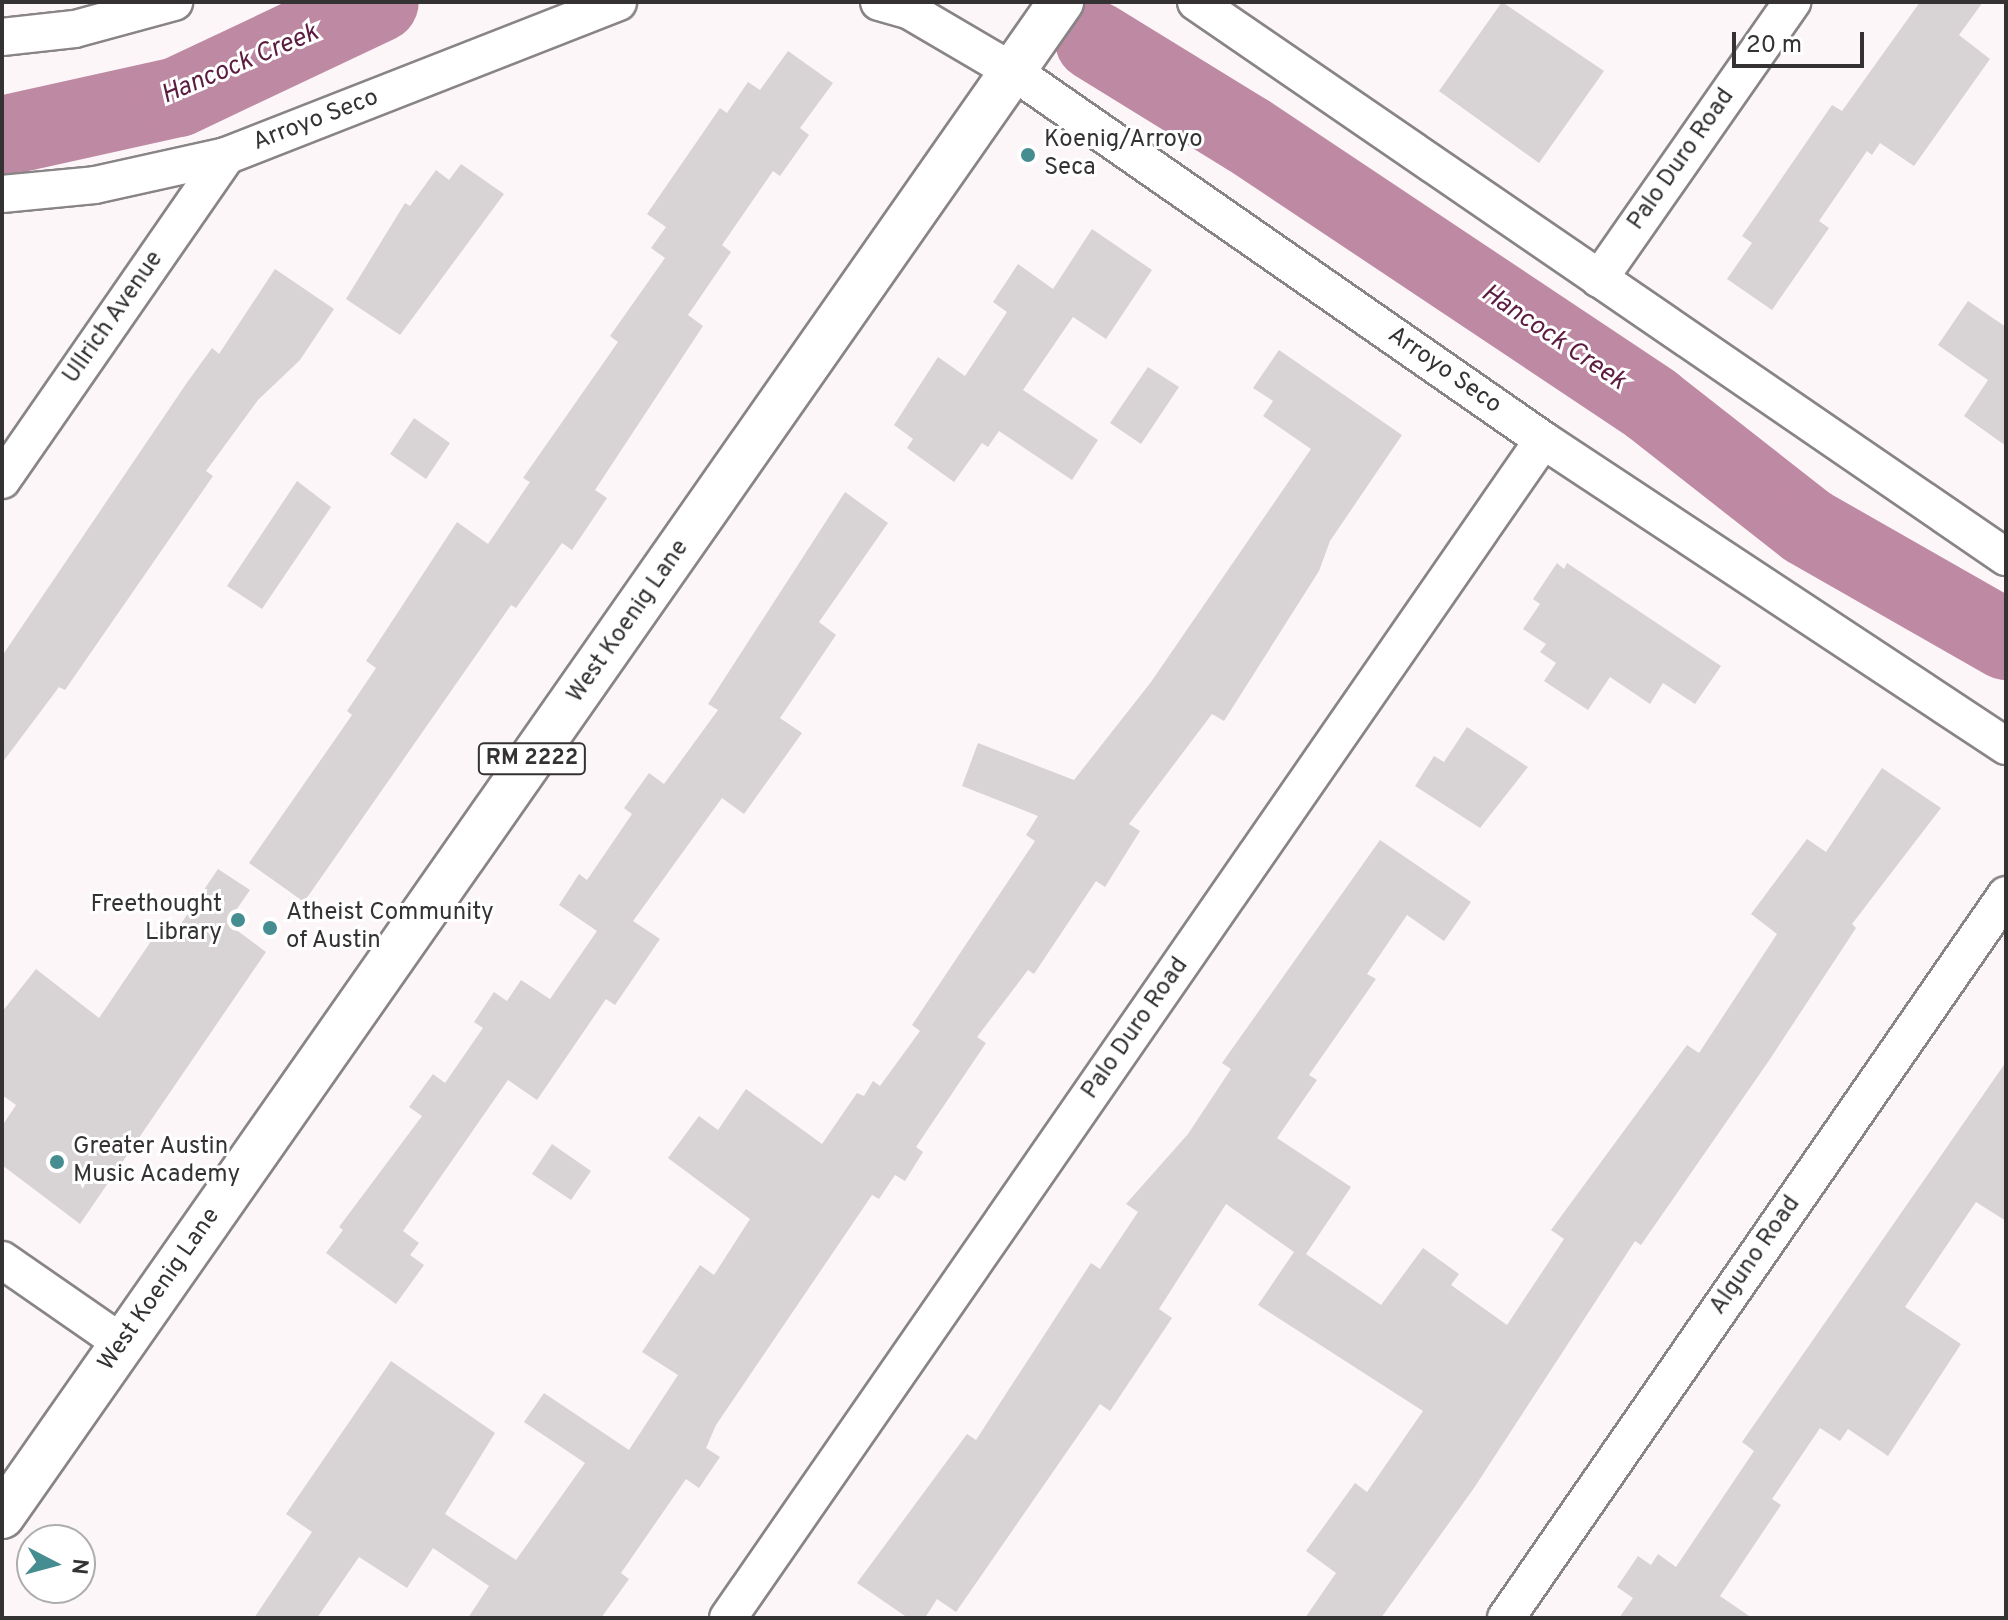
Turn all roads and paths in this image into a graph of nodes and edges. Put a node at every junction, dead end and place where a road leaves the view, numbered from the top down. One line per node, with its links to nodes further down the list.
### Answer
1 (174, 2): 7 (street)
2 (618, 2): 9 (street, Arroyo Seco)
3 (879, 2): 8 (street, Arroyo Seco)
4 (1061, 2): 8 (main road, West Koenig Lane / RM 2222)
5 (1196, 2): 11 (street)
6 (1792, 2): 11 (street, Palo Duro Road)
7 (2, 37)
8 (1014, 72): 12 (street, Arroyo Seco); 18 (main road, West Koenig Lane / RM 2222)
9 (226, 156): 10 (street, Arroyo Seco); 13 (street, Ullrich Avenue)
10 (2, 194)
11 (1599, 279): 14 (street)
12 (1543, 440): 15 (street, Arroyo Seco); 20 (street, Palo Duro Road)
13 (2, 480)
14 (2006, 557)
15 (2006, 746)
16 (2006, 895): 21 (street, Alguno Road)
17 (2, 1260): 18 (street)
18 (122, 1343): 19 (main road, West Koenig Lane / RM 2222)
19 (2, 1516)
20 (728, 1618)
21 (1506, 1618)

